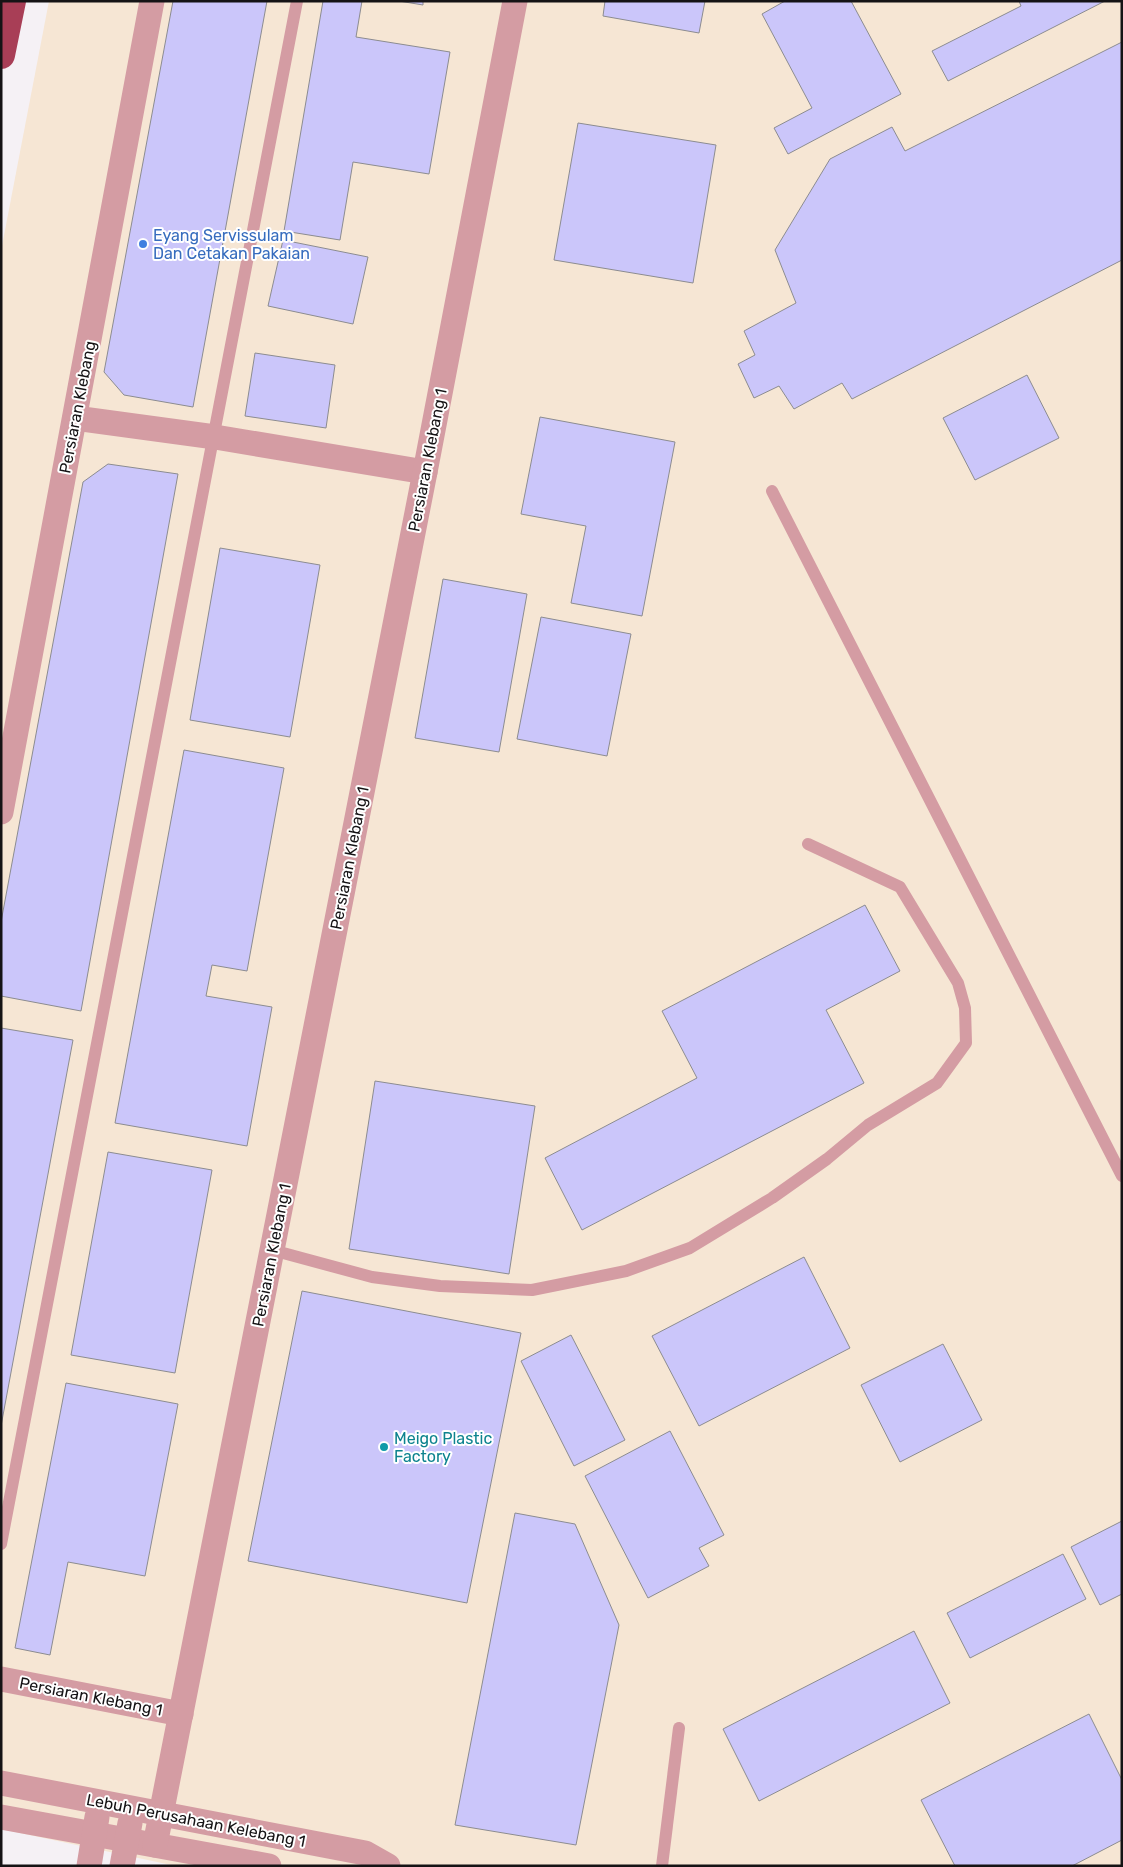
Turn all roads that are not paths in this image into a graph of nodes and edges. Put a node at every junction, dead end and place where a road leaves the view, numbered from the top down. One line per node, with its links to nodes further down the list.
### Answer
1 (12, 1): 5 (highway)
2 (152, 1): 6 (street, Persiaran Klebang)
3 (297, 1): 7 (lane)
4 (515, 1): 8 (street, Persiaran Klebang 1)
5 (1, 55)
6 (76, 418): 7 (street); 10 (street, Persiaran Klebang)
7 (215, 437): 8 (street); 14 (lane)
8 (425, 472): 13 (street, Persiaran Klebang 1)
9 (772, 490): 12 (lane)
10 (1, 812)
11 (808, 844): 13 (lane)
12 (1122, 1176)
13 (272, 1250): 16 (street, Persiaran Klebang 1)
14 (1, 1544)
15 (1, 1679): 16 (street, Persiaran Klebang 1)
16 (181, 1714): 21 (street, Persiaran Klebang 1)
17 (679, 1728): 30 (lane)
18 (1, 1783): 19 (street, Lebuh Perusahaan Kelebang 1)
19 (99, 1802): 20 (street, Lebuh Perusahaan Kelebang 1); 23 (street)
20 (133, 1808): 21 (street, Lebuh Perusahaan Kelebang 1); 24 (street)
21 (162, 1814): 25 (street, Persiaran Klebang 1); 29 (street, Lebuh Perusahaan Kelebang 1)
22 (1, 1817): 23 (street, Lebuh Perusahaan Kelebang 1)
23 (94, 1834): 24 (street, Lebuh Perusahaan Kelebang 1); 26 (street)
24 (127, 1840): 25 (street, Lebuh Perusahaan Kelebang 1); 27 (street)
25 (155, 1845): 28 (street, Lebuh Perusahaan Kelebang 1)
26 (89, 1866)
27 (122, 1866)
28 (269, 1866)
29 (388, 1866)
30 (662, 1866)

